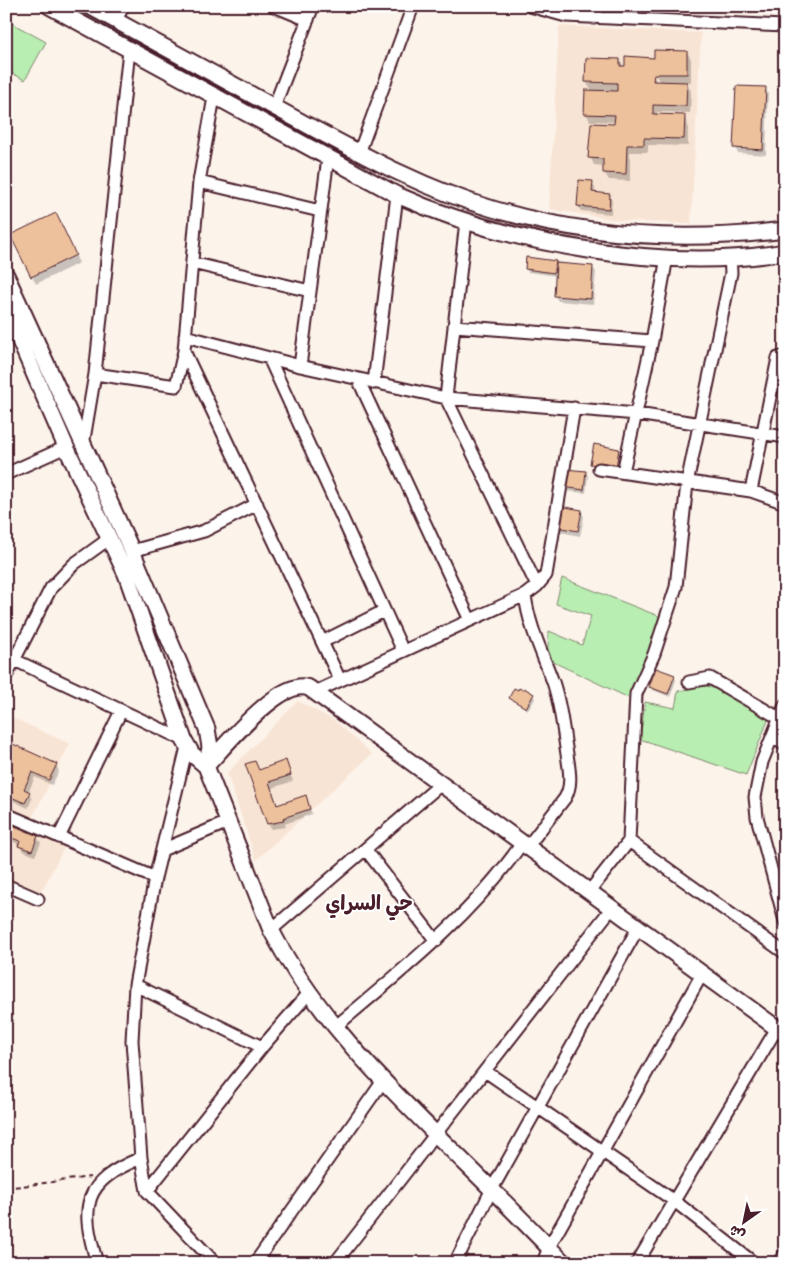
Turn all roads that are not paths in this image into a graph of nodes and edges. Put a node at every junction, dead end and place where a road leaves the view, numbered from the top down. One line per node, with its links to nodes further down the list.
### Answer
1 (49, 6): 13 (street)
2 (88, 6): 11 (street)
3 (123, 6): 11 (street)
4 (274, 6): 10 (street)
5 (313, 6): 10 (street)
6 (412, 6): 16 (street)
7 (530, 6): 9 (street)
8 (599, 6): 9 (street)
9 (594, 18): 12 (street)
10 (308, 20): 15 (street)
11 (116, 21): 15 (street)
12 (784, 24)
13 (129, 50): 14 (street); 38 (street)
14 (214, 97): 17 (street); 18 (street)
15 (274, 107): 16 (street)
16 (359, 153): 23 (street)
17 (328, 158): 19 (street); 20 (street)
18 (200, 182): 20 (street); 27 (street)
19 (397, 195): 21 (street); 40 (street)
20 (320, 211): 29 (street)
21 (466, 221): 25 (street); 31 (street)
22 (785, 230): 23 (street)
23 (729, 236): 26 (street)
24 (785, 252): 26 (street)
25 (667, 257): 26 (street); 33 (street)
26 (730, 257): 44 (street)
27 (192, 263): 29 (street); 32 (street)
28 (6, 275): 47 (street)
29 (310, 291): 37 (street)
30 (6, 309): 48 (street)
31 (454, 326): 33 (street); 41 (street)
32 (185, 336): 34 (street); 36 (street)
33 (652, 341): 43 (street)
34 (184, 351): 38 (street); 55 (street)
35 (785, 356): 45 (street)
36 (269, 358): 37 (street); 60 (street)
37 (300, 366): 39 (street)
38 (95, 374): 47 (street)
39 (358, 379): 40 (street); 61 (street)
40 (374, 383): 41 (street)
41 (446, 398): 42 (street); 58 (street)
42 (574, 408): 43 (street); 58 (street)
43 (637, 414): 44 (street); 50 (street)
44 (699, 423): 45 (street); 52 (street)
45 (763, 433): 46 (street); 53 (street)
46 (785, 437)
47 (83, 445): 57 (street)
48 (66, 447): 51 (street); 56 (street)
49 (598, 469): 50 (street)
50 (623, 472): 52 (street)
51 (6, 474)
52 (687, 482): 53 (street); 81 (street)
53 (750, 491): 54 (street)
54 (785, 503)
55 (257, 504): 57 (street); 62 (street)
56 (110, 538): 64 (street); 74 (street)
57 (132, 551): 72 (street)
58 (537, 586): 59 (street)
59 (525, 595): 61 (street); 82 (street)
60 (384, 611): 62 (street); 63 (street)
61 (470, 620): 63 (street)
62 (322, 642): 66 (street)
63 (403, 651): 66 (street)
64 (10, 658): 65 (street); 70 (street)
65 (6, 676)
66 (340, 680): 68 (street)
67 (690, 682): 71 (street)
68 (315, 692): 76 (street); 77 (street)
69 (785, 705): 71 (street)
70 (121, 711): 74 (street); 80 (street)
71 (779, 718): 73 (street)
72 (209, 737): 74 (street); 76 (street)
73 (773, 737): 75 (street); 90 (street)
74 (185, 744): 76 (street); 83 (street)
75 (785, 745)
76 (206, 766): 79 (street)
77 (441, 784): 82 (street); 84 (street)
78 (6, 814): 80 (street)
79 (228, 822): 83 (street); 92 (street)
80 (59, 837): 85 (street)
81 (629, 841): 87 (street); 94 (street)
82 (525, 844): 87 (street); 93 (street)
83 (162, 850): 85 (street)
84 (366, 850): 92 (street); 93 (street)
85 (155, 878): 96 (street)
86 (6, 885): 88 (street)
87 (589, 892): 89 (street)
88 (38, 899)
89 (611, 909): 91 (street); 101 (street)
90 (785, 921)
91 (638, 928): 95 (street); 103 (street)
92 (271, 930): 97 (street)
93 (436, 941): 98 (street)
94 (785, 953)
95 (702, 974): 99 (street); 105 (street)
96 (135, 985): 100 (street); 106 (street)
97 (309, 993): 98 (street); 100 (street)
98 (335, 1027): 102 (street)
99 (781, 1031): 109 (street)
100 (262, 1048): 108 (street)
101 (485, 1071): 103 (street); 104 (street)
102 (383, 1081): 104 (street); 114 (street)
103 (538, 1108): 105 (street); 107 (street)
104 (435, 1134): 107 (street); 115 (street)
105 (603, 1152): 109 (street); 110 (street)
106 (141, 1158): 108 (street); 112 (street)
107 (492, 1189): 110 (street); 116 (street)
108 (148, 1191): 113 (street)
109 (673, 1200): 119 (street); 120 (street)
110 (549, 1247): 117 (street); 118 (street)
111 (785, 1254): 121 (street)
112 (95, 1261)
113 (215, 1263)
114 (255, 1263)
115 (335, 1263)
116 (455, 1263)
117 (543, 1263)
118 (564, 1263)
119 (637, 1263)
120 (754, 1263)
121 (778, 1263)

